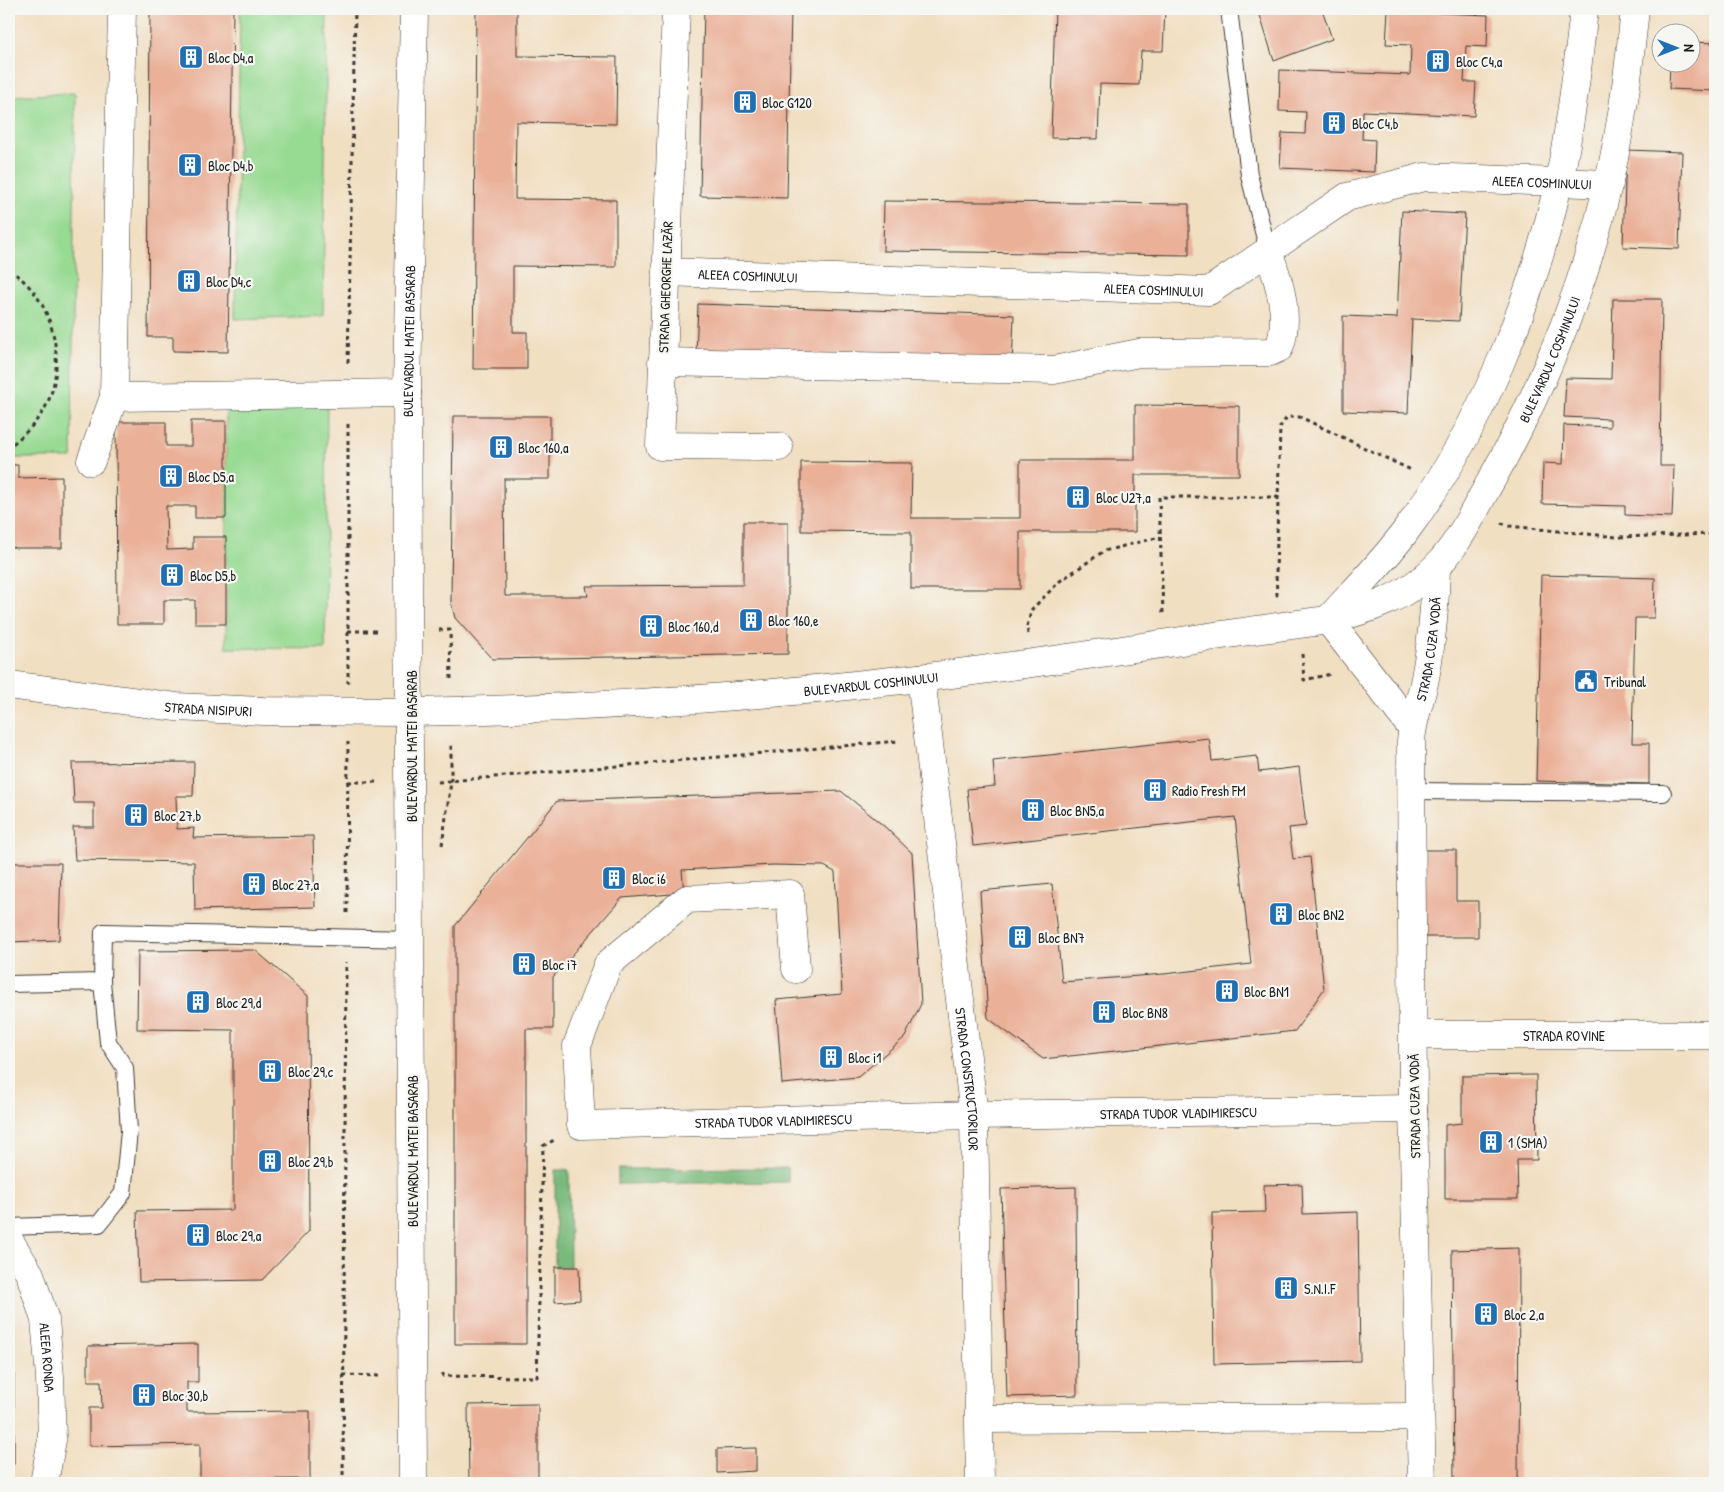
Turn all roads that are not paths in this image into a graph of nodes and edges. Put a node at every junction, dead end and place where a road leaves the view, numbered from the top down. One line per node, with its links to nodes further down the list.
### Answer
1 (122, 9): 13 (street)
2 (414, 9): 12 (street, BULEVARDUL MATEI BASARAB)
3 (676, 9): 10 (street, STRADA GHEORGHE LAZĂR)
4 (1229, 9): 9 (lane)
5 (1584, 9): 7 (street)
6 (1635, 9): 8 (street, BULEVARDUL COSMINULUI)
7 (1559, 181): 8 (street, ALEEA COSMINULUI); 9 (street, ALEEA COSMINULUI); 17 (street)
8 (1608, 184): 16 (street, BULEVARDUL COSMINULUI)
9 (1268, 252): 10 (street, ALEEA COSMINULUI); 11 (street)
10 (666, 272): 11 (street, STRADA GHEORGHE LAZĂR)
11 (662, 362): 14 (street, STRADA GHEORGHE LAZĂR)
12 (407, 393): 13 (street); 20 (street, BULEVARDUL MATEI BASARAB)
13 (114, 397): 15 (street)
14 (779, 447)
15 (91, 461)
16 (1436, 568): 17 (street, BULEVARDUL COSMINULUI); 21 (street, STRADA CUZA VODĂ)
17 (1328, 620): 18 (street, BULEVARDUL COSMINULUI); 21 (street, STRADA CUZA VODĂ)
18 (921, 678): 20 (street, BULEVARDUL COSMINULUI); 31 (street, STRADA CONSTRUCTORILOR)
19 (9, 685): 20 (street, STRADA NISIPURI)
20 (410, 712): 24 (street, BULEVARDUL MATEI BASARAB)
21 (1412, 728): 22 (street, STRADA CUZA VODĂ)
22 (1412, 791): 23 (lane); 28 (street, STRADA CUZA VODĂ)
23 (1663, 793)
24 (411, 939): 26 (lane); 37 (street, BULEVARDUL MATEI BASARAB)
25 (796, 969): 31 (street, STRADA TUDOR VLADIMIRESCU)
26 (102, 982): 27 (lane); 32 (lane)
27 (9, 984)
28 (1412, 1035): 29 (street, STRADA ROVINE); 30 (street, STRADA CUZA VODĂ)
29 (1715, 1035)
30 (1413, 1109): 31 (street, STRADA TUDOR VLADIMIRESCU); 34 (street, STRADA CUZA VODĂ)
31 (974, 1115): 35 (street, STRADA CONSTRUCTORILOR)
32 (9, 1227)
33 (9, 1240): 36 (street, ALEEA RONDA)
34 (1420, 1417): 35 (street); 39 (street, STRADA CUZA VODĂ)
35 (980, 1419): 38 (street, STRADA CONSTRUCTORILOR)
36 (44, 1483)
37 (413, 1483)
38 (980, 1483)
39 (1422, 1483)

